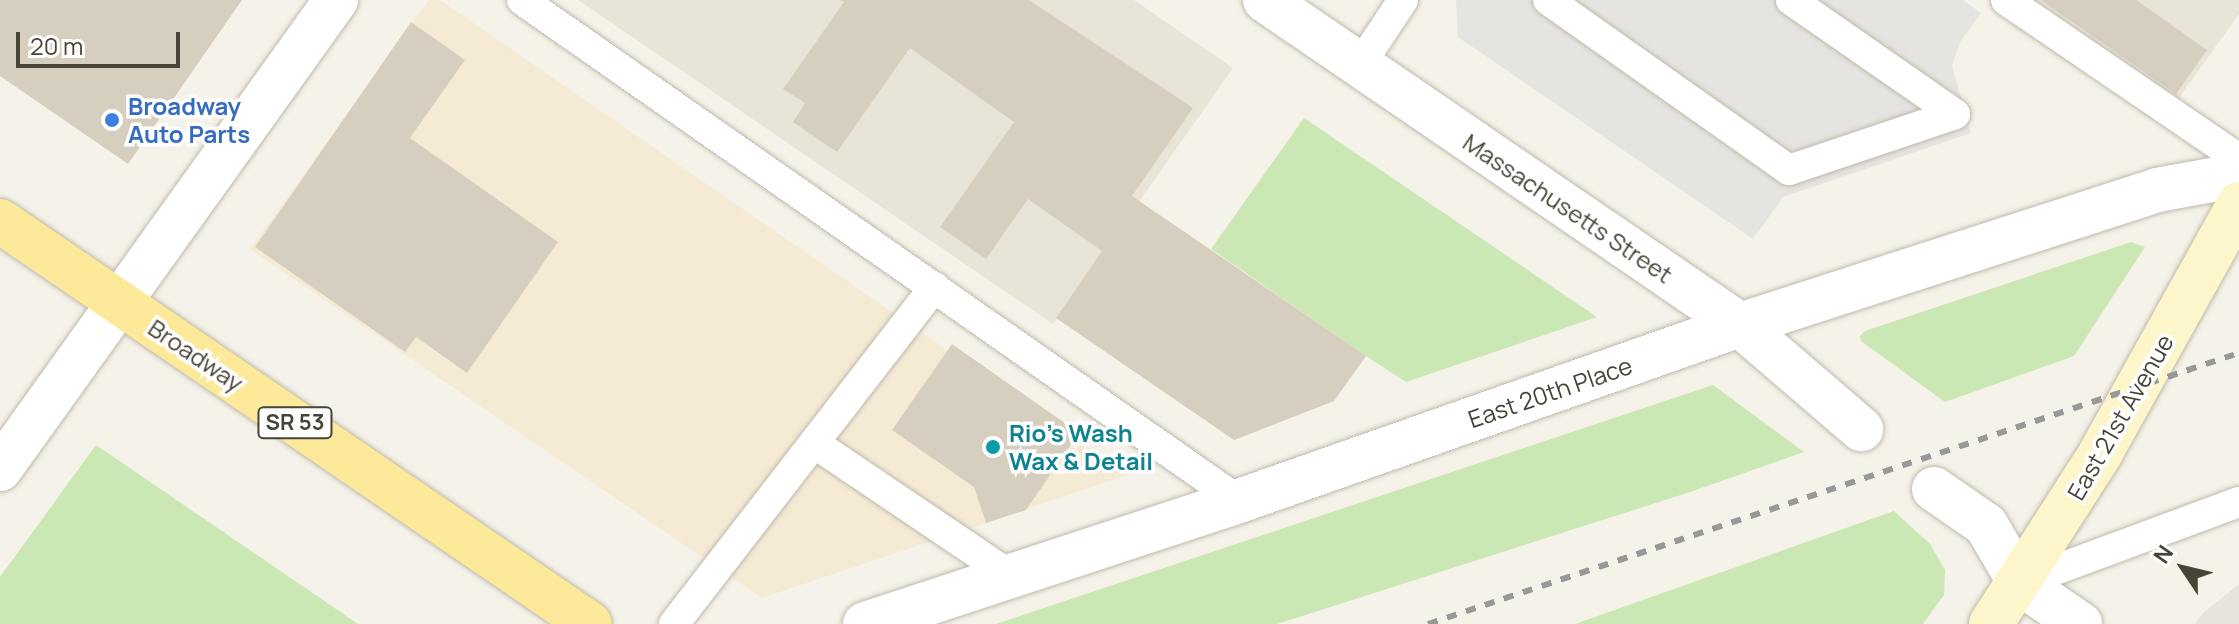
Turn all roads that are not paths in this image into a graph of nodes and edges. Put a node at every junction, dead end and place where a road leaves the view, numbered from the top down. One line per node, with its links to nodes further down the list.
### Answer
1 (336, 0): 14 (street)
2 (522, 0): 13 (lane)
3 (1265, 0): 8 (street, Massachusetts Street)
4 (1403, 0): 8 (lane)
5 (1548, 0): 6 (lane)
6 (1791, 0)
7 (2006, 0): 9 (lane)
8 (1360, 65): 15 (street, Massachusetts Street)
9 (2239, 159)
10 (2239, 175): 15 (street, East 20th Place)
11 (2239, 204): 23 (street, East 21st Avenue)
12 (0, 221): 14 (main road, Broadway / SR 53)
13 (934, 287): 17 (lane); 20 (lane)
14 (119, 302): 18 (street); 24 (main road, Broadway / SR 53)
15 (1740, 325): 16 (street, Massachusetts Street); 20 (street, East 20th Place)
16 (1861, 429)
17 (814, 443): 22 (lane); 25 (lane)
18 (0, 469)
19 (1934, 489): 23 (street)
20 (1239, 501): 22 (street, East 20th Place)
21 (2239, 502): 23 (lane)
22 (1011, 576): 26 (street, East 20th Place)
23 (2020, 583): 27 (street, East 21st Avenue); 28 (street)
24 (590, 624)
25 (674, 624)
26 (865, 624)
27 (1991, 624)
28 (2080, 624)

